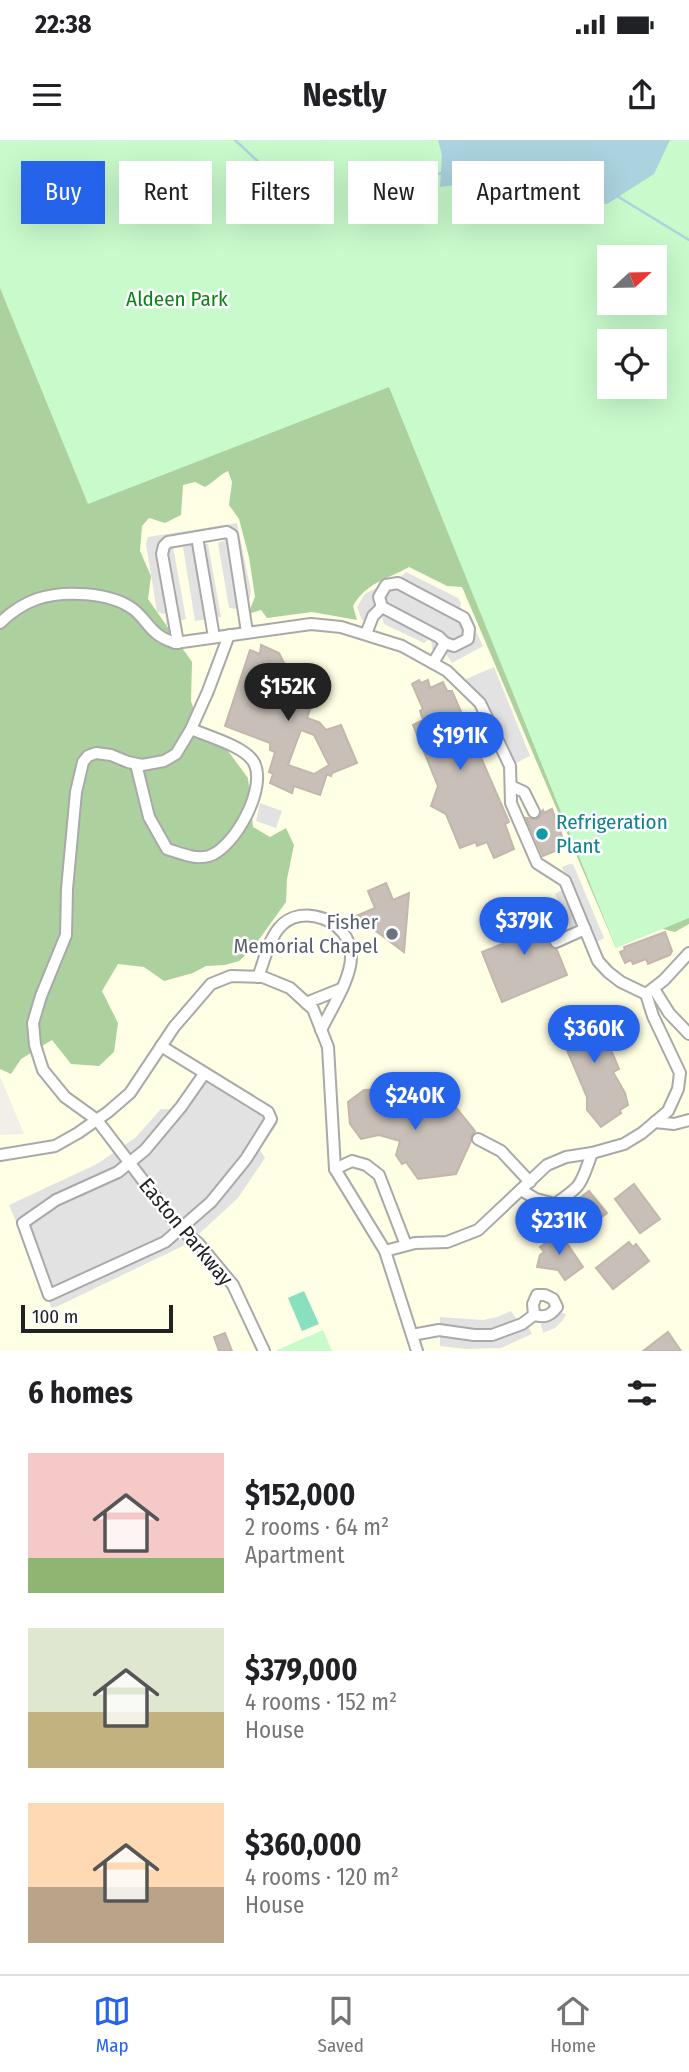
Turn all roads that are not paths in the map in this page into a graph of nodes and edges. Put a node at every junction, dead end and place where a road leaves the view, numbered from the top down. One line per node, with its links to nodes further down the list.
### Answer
1 (197, 537): 4 (street); 7 (street); 8 (street)
2 (382, 607): 5 (street); 9 (street); 9 (street)
3 (0, 623): 8 (street)
4 (247, 632): 5 (street); 6 (street)
5 (366, 634): 10 (street)
6 (229, 635): 7 (street); 11 (street)
7 (214, 637): 8 (street)
8 (178, 643)
9 (444, 643): 10 (street)
10 (433, 663): 13 (street)
11 (191, 729): 12 (street); 12 (street)
12 (136, 764): 26 (street, Easton Parkway)
13 (511, 786): 14 (street); 15 (street)
14 (534, 812)
15 (585, 929): 16 (street); 20 (street)
16 (556, 942)
17 (689, 953): 20 (street)
18 (258, 977): 19 (street); 21 (street); 24 (street)
19 (341, 989): 21 (street); 22 (street)
20 (650, 992): 23 (street); 28 (street)
21 (306, 1003): 22 (street)
22 (321, 1030): 33 (street)
23 (689, 1034)
24 (161, 1046): 25 (street); 26 (street)
25 (204, 1074): 32 (street); 35 (street)
26 (97, 1120): 31 (street); 32 (street, Easton Parkway)
27 (689, 1120): 28 (street)
28 (655, 1122): 30 (street)
29 (478, 1139): 34 (street)
30 (592, 1153): 34 (street); 34 (street)
31 (0, 1155)
32 (129, 1163): 35 (street, Easton Parkway); 35 (street)
33 (335, 1169): 36 (street); 37 (street)
34 (525, 1186): 36 (street)
35 (180, 1229): 40 (street, Easton Parkway)
36 (406, 1245): 37 (street)
37 (385, 1251): 39 (street)
38 (534, 1315): 39 (street)
39 (412, 1335): 41 (street)
40 (264, 1351)
41 (417, 1351)

